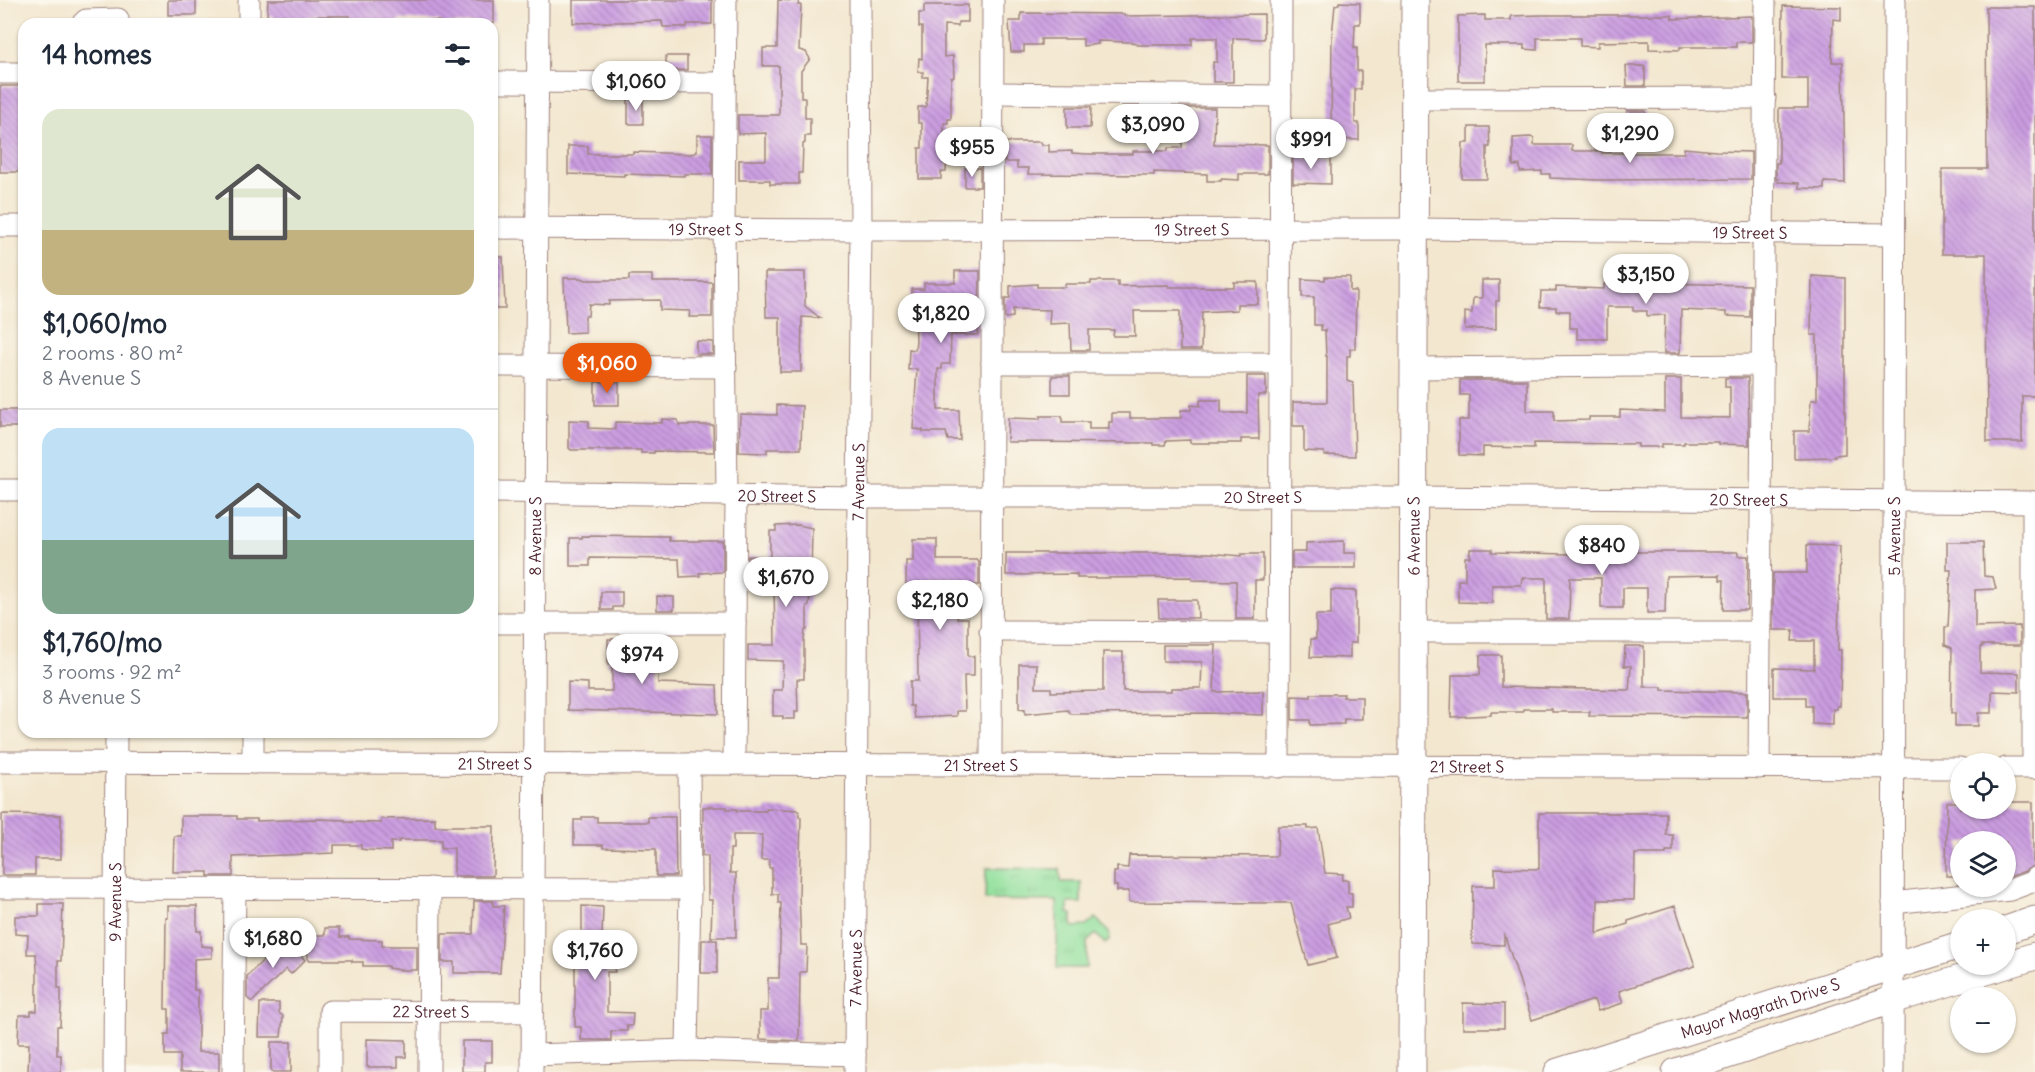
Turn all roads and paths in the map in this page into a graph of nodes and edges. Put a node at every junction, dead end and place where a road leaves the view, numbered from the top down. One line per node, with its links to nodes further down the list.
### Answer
1 (249, 0): 12 (street)
2 (538, 0): 16 (street, 8 Avenue S)
3 (726, 0): 17 (street)
4 (860, 0): 29 (street, 7 Avenue S)
5 (993, 0): 18 (street)
6 (1281, 0): 19 (street)
7 (1415, 0): 21 (main road, 6 Avenue S)
8 (1765, 0): 20 (street)
9 (1895, 0): 32 (street, 5 Avenue S)
10 (117, 14): 11 (street)
11 (96, 18)
12 (249, 18)
13 (0, 73): 14 (street)
14 (18, 73)
15 (498, 82): 16 (street)
16 (538, 82): 17 (street); 25 (street, 8 Avenue S)
17 (725, 83): 26 (street)
18 (993, 93): 19 (street); 30 (street)
19 (1281, 96): 27 (street)
20 (1765, 98): 21 (street); 31 (street)
21 (1415, 99): 28 (main road, 6 Avenue S)
22 (0, 226): 23 (street)
23 (18, 226)
24 (498, 228): 25 (street, 19 Street S)
25 (538, 228): 26 (street, 19 Street S); 37 (street, 8 Avenue S)
26 (724, 229): 29 (street, 19 Street S); 38 (street)
27 (1280, 229): 28 (street, 19 Street S); 30 (street, 19 Street S); 34 (street)
28 (1414, 229): 31 (street, 19 Street S); 39 (main road, 6 Avenue S)
29 (861, 230): 30 (street, 19 Street S); 45 (street, 7 Avenue S)
30 (994, 230): 33 (street)
31 (1764, 233): 32 (street, 19 Street S); 35 (street)
32 (1893, 234): 50 (street, 5 Avenue S)
33 (992, 363): 34 (street); 46 (street)
34 (1280, 363): 48 (street)
35 (1762, 365): 39 (street); 49 (street)
36 (498, 366): 37 (street)
37 (536, 366): 38 (street); 43 (street, 8 Avenue S)
38 (726, 367): 44 (street)
39 (1414, 368): 47 (main road, 6 Avenue S)
40 (0, 490): 41 (street)
41 (18, 490)
42 (498, 492): 43 (street, 20 Street S)
43 (535, 492): 44 (street, 20 Street S); 54 (street, 8 Avenue S)
44 (731, 495): 45 (street, 20 Street S); 53 (street)
45 (858, 497): 46 (street, 20 Street S); 68 (street, 7 Avenue S)
46 (991, 497): 48 (street, 20 Street S); 55 (street)
47 (1414, 497): 48 (street, 20 Street S); 49 (street, 20 Street S); 57 (main road, 6 Avenue S)
48 (1280, 498): 56 (street)
49 (1760, 500): 50 (street, 20 Street S); 58 (street)
50 (1893, 501): 51 (street, 20 Street S); 76 (street, 5 Avenue S)
51 (2034, 502): 59 (street)
52 (498, 623): 54 (street)
53 (735, 623): 54 (street); 67 (street)
54 (534, 624): 65 (street, 8 Avenue S)
55 (990, 631): 56 (street); 69 (street)
56 (1279, 632): 70 (street)
57 (1413, 632): 58 (street); 71 (main road, 6 Avenue S)
58 (1760, 632): 72 (street)
59 (2034, 632): 75 (street)
60 (116, 738): 63 (street, 9 Avenue S)
61 (253, 738): 64 (street)
62 (0, 762): 63 (street, 21 Street S)
63 (116, 763): 64 (street, 21 Street S); 82 (street, 9 Avenue S)
64 (253, 763): 65 (street, 21 Street S)
65 (534, 763): 66 (street, 21 Street S); 81 (street, 8 Avenue S)
66 (689, 764): 67 (street, 21 Street S); 83 (street)
67 (734, 764): 68 (street, 21 Street S)
68 (856, 765): 69 (street, 21 Street S); 95 (street, 7 Avenue S)
69 (991, 765): 70 (street, 21 Street S)
70 (1279, 767): 71 (street, 21 Street S)
71 (1412, 768): 72 (street, 21 Street S); 100 (main road, 6 Avenue S)
72 (1760, 768): 76 (street, 21 Street S)
73 (1950, 768): 76 (street, 21 Street S)
74 (2016, 768): 75 (street)
75 (2034, 768)
76 (1893, 769): 84 (street, 5 Avenue S)
77 (2035, 878): 84 (street)
78 (0, 888): 82 (street)
79 (235, 888): 80 (street); 82 (street); 97 (street)
80 (430, 888): 81 (street); 91 (street)
81 (533, 888): 83 (street); 92 (street, 8 Avenue S)
82 (115, 889): 96 (street, 9 Avenue S)
83 (690, 889): 93 (street)
84 (1893, 903): 89 (street, 5 Avenue S)
85 (2035, 920): 86 (main road)
86 (2016, 927)
87 (1950, 948): 89 (main road, Mayor Magrath Drive S)
88 (2035, 956): 90 (main road, Mayor Magrath Drive S)
89 (1892, 968): 90 (street, 5 Avenue S); 101 (main road, Mayor Magrath Drive S)
90 (1892, 1000): 102 (main road, Mayor Magrath Drive S); 103 (street, 5 Avenue S)
91 (429, 1012): 92 (street, 22 Street S); 98 (street, 22 Street S); 99 (street)
92 (532, 1012): 94 (street, 8 Avenue S)
93 (687, 1050): 94 (street); 95 (street)
94 (532, 1064)
95 (855, 1064)
96 (114, 1072)
97 (233, 1072)
98 (330, 1072)
99 (429, 1072)
100 (1412, 1072)
101 (1558, 1072)
102 (1677, 1072)
103 (1893, 1072)

